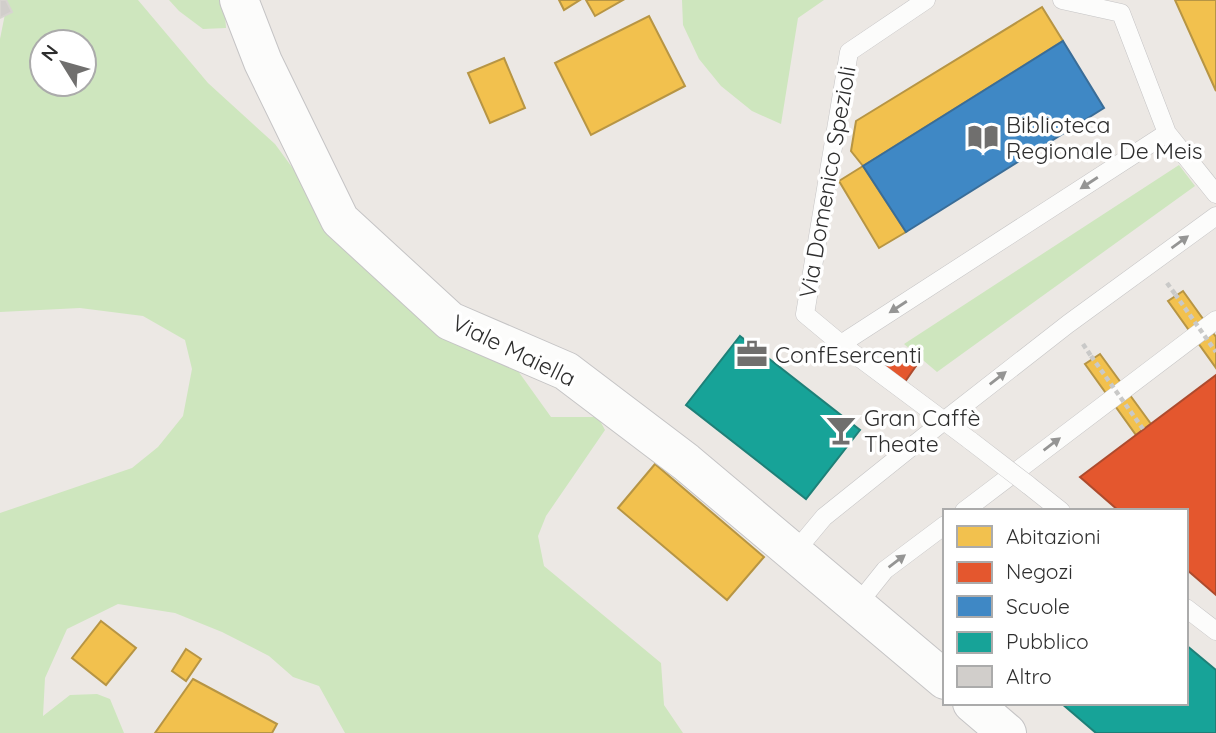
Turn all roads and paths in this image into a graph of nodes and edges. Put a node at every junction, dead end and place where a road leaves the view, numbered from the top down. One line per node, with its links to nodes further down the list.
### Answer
1 (239, 0): 17 (main road, Viale Maiella)
2 (926, 0): 9 (lane, Via Domenico Spezioli)
3 (1062, 0): 4 (lane)
4 (1167, 133): 5 (lane); 9 (lane, one-way to 9)
5 (1216, 194)
6 (1216, 216): 12 (lane, one-way to 6)
7 (1175, 294): 10 (path, bridge)
8 (1216, 320): 14 (lane, one-way to 8)
9 (841, 344): 12 (lane, Via Domenico Spezioli)
10 (1216, 352)
11 (1091, 356): 13 (path, bridge)
12 (945, 420): 15 (lane, Via Domenico Spezioli, bridge); 17 (lane)
13 (1143, 429)
14 (967, 509)
15 (1059, 509)
16 (943, 526): 18 (lane, one-way to 16)
17 (794, 553): 18 (main road, Viale Maiella)
18 (857, 605): 21 (main road, Viale Maiella)
19 (1188, 610): 20 (lane)
20 (1216, 631)
21 (943, 678)
22 (974, 705): 23 (main road)
23 (1007, 733)

